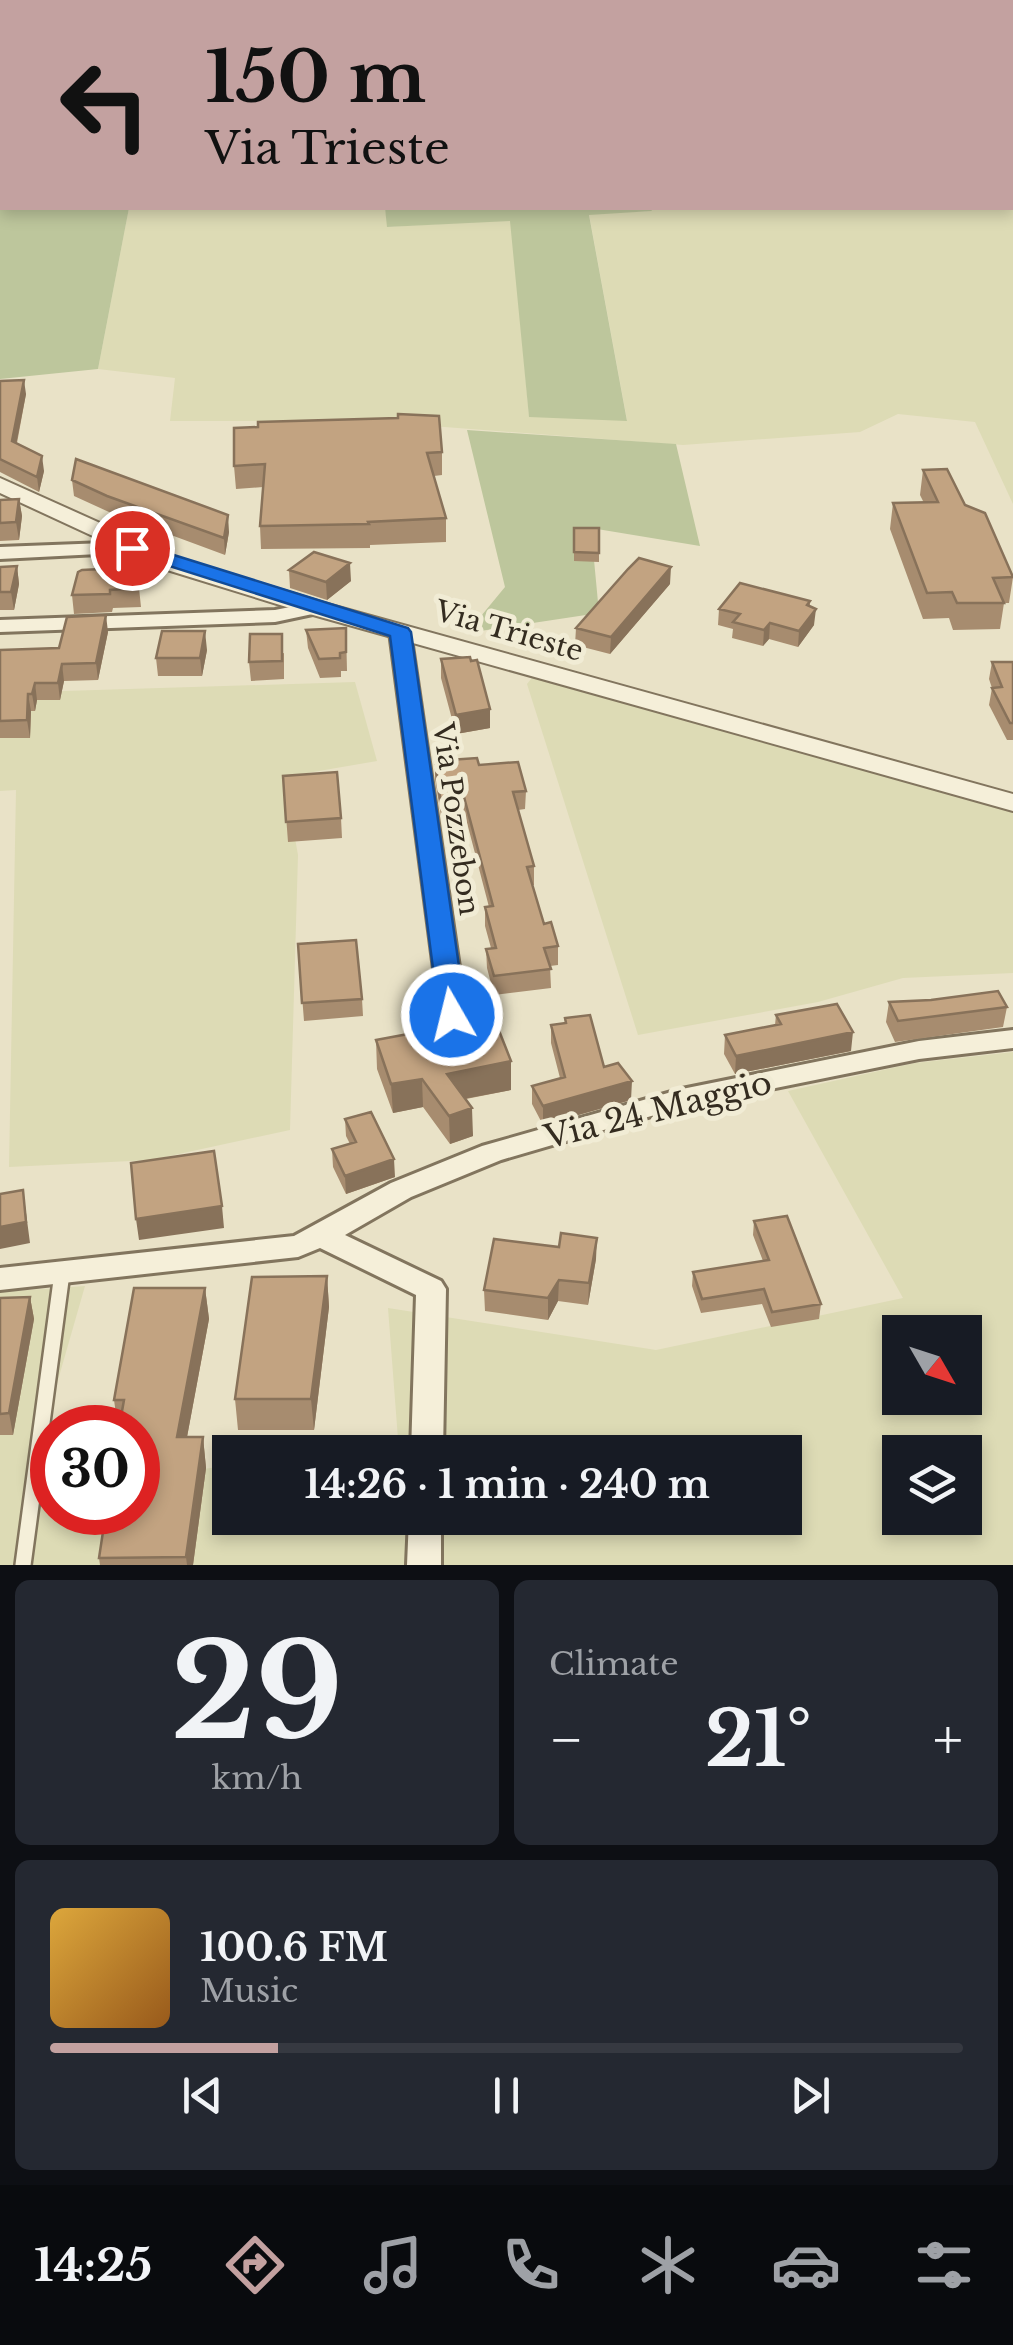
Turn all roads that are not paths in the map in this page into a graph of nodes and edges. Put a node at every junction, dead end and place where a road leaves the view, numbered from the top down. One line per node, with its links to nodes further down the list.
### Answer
1 (0, 486): 2 (street, Via Trieste)
2 (132, 548): 3 (street); 4 (street, Via Trieste)
3 (0, 553)
4 (315, 608): 5 (street); 6 (street, Via Trieste)
5 (0, 626)
6 (400, 632): 7 (street, Via Trieste); 8 (street, Via Pozzebon)
7 (1013, 802)
8 (452, 1015)
9 (1013, 1039): 10 (street, Via 24 Maggio)
10 (320, 1236): 11 (street, Via 24 Maggio); 13 (street)
11 (62, 1273): 12 (street, Via 24 Maggio); 15 (lane)
12 (0, 1279)
13 (427, 1435)
14 (425, 1535): 16 (street)
15 (23, 1565)
16 (424, 1565)

